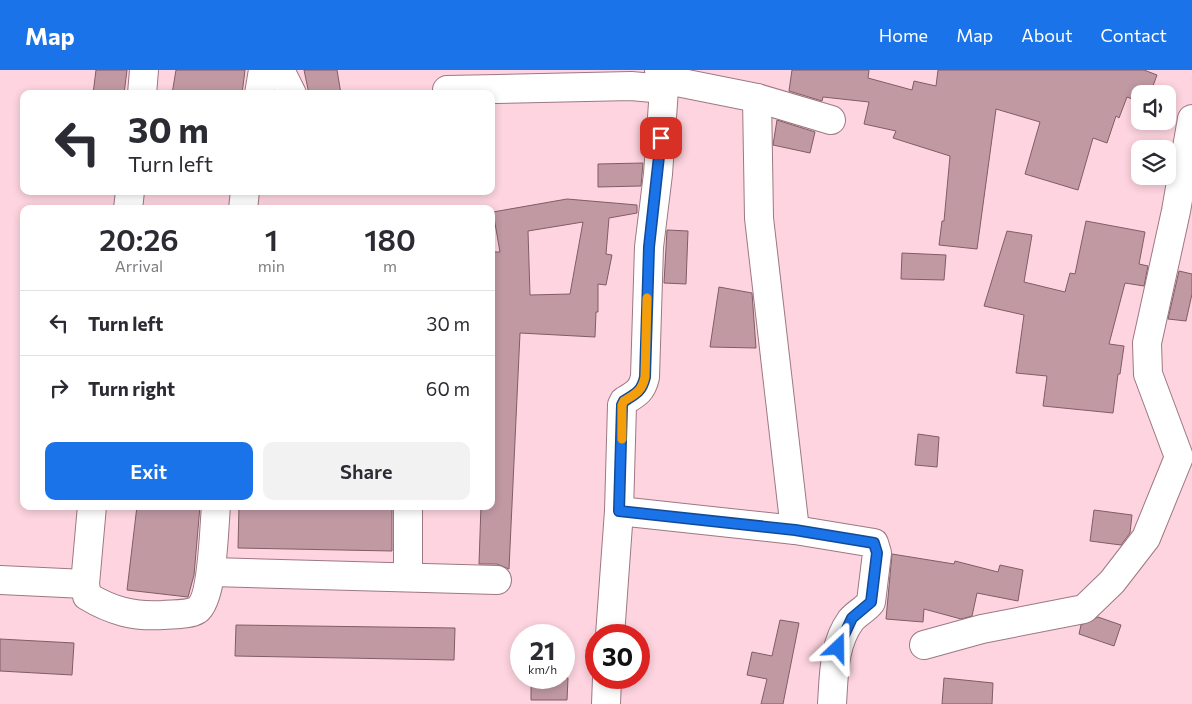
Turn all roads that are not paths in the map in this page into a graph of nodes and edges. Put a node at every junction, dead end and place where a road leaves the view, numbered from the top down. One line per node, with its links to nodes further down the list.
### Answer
1 (144, 70): 5 (street)
2 (263, 70): 6 (street)
3 (280, 70): 7 (street)
4 (662, 79): 8 (street); 9 (street); 17 (street)
5 (142, 90)
6 (260, 90)
7 (290, 90)
8 (447, 90)
9 (757, 98): 11 (street); 18 (street)
10 (1192, 119): 12 (street)
11 (831, 120)
12 (1184, 214): 13 (street)
13 (1186, 458): 25 (street)
14 (92, 510): 23 (street)
15 (216, 510): 19 (street)
16 (408, 510): 20 (street)
17 (619, 511): 18 (street); 24 (street)
18 (795, 530): 28 (street)
19 (211, 572): 20 (street); 23 (street)
20 (408, 576): 22 (street)
21 (0, 580): 23 (street)
22 (497, 580)
23 (85, 584)
24 (611, 624)
25 (924, 645)
26 (607, 689): 27 (street)
27 (606, 704)
28 (832, 704)

